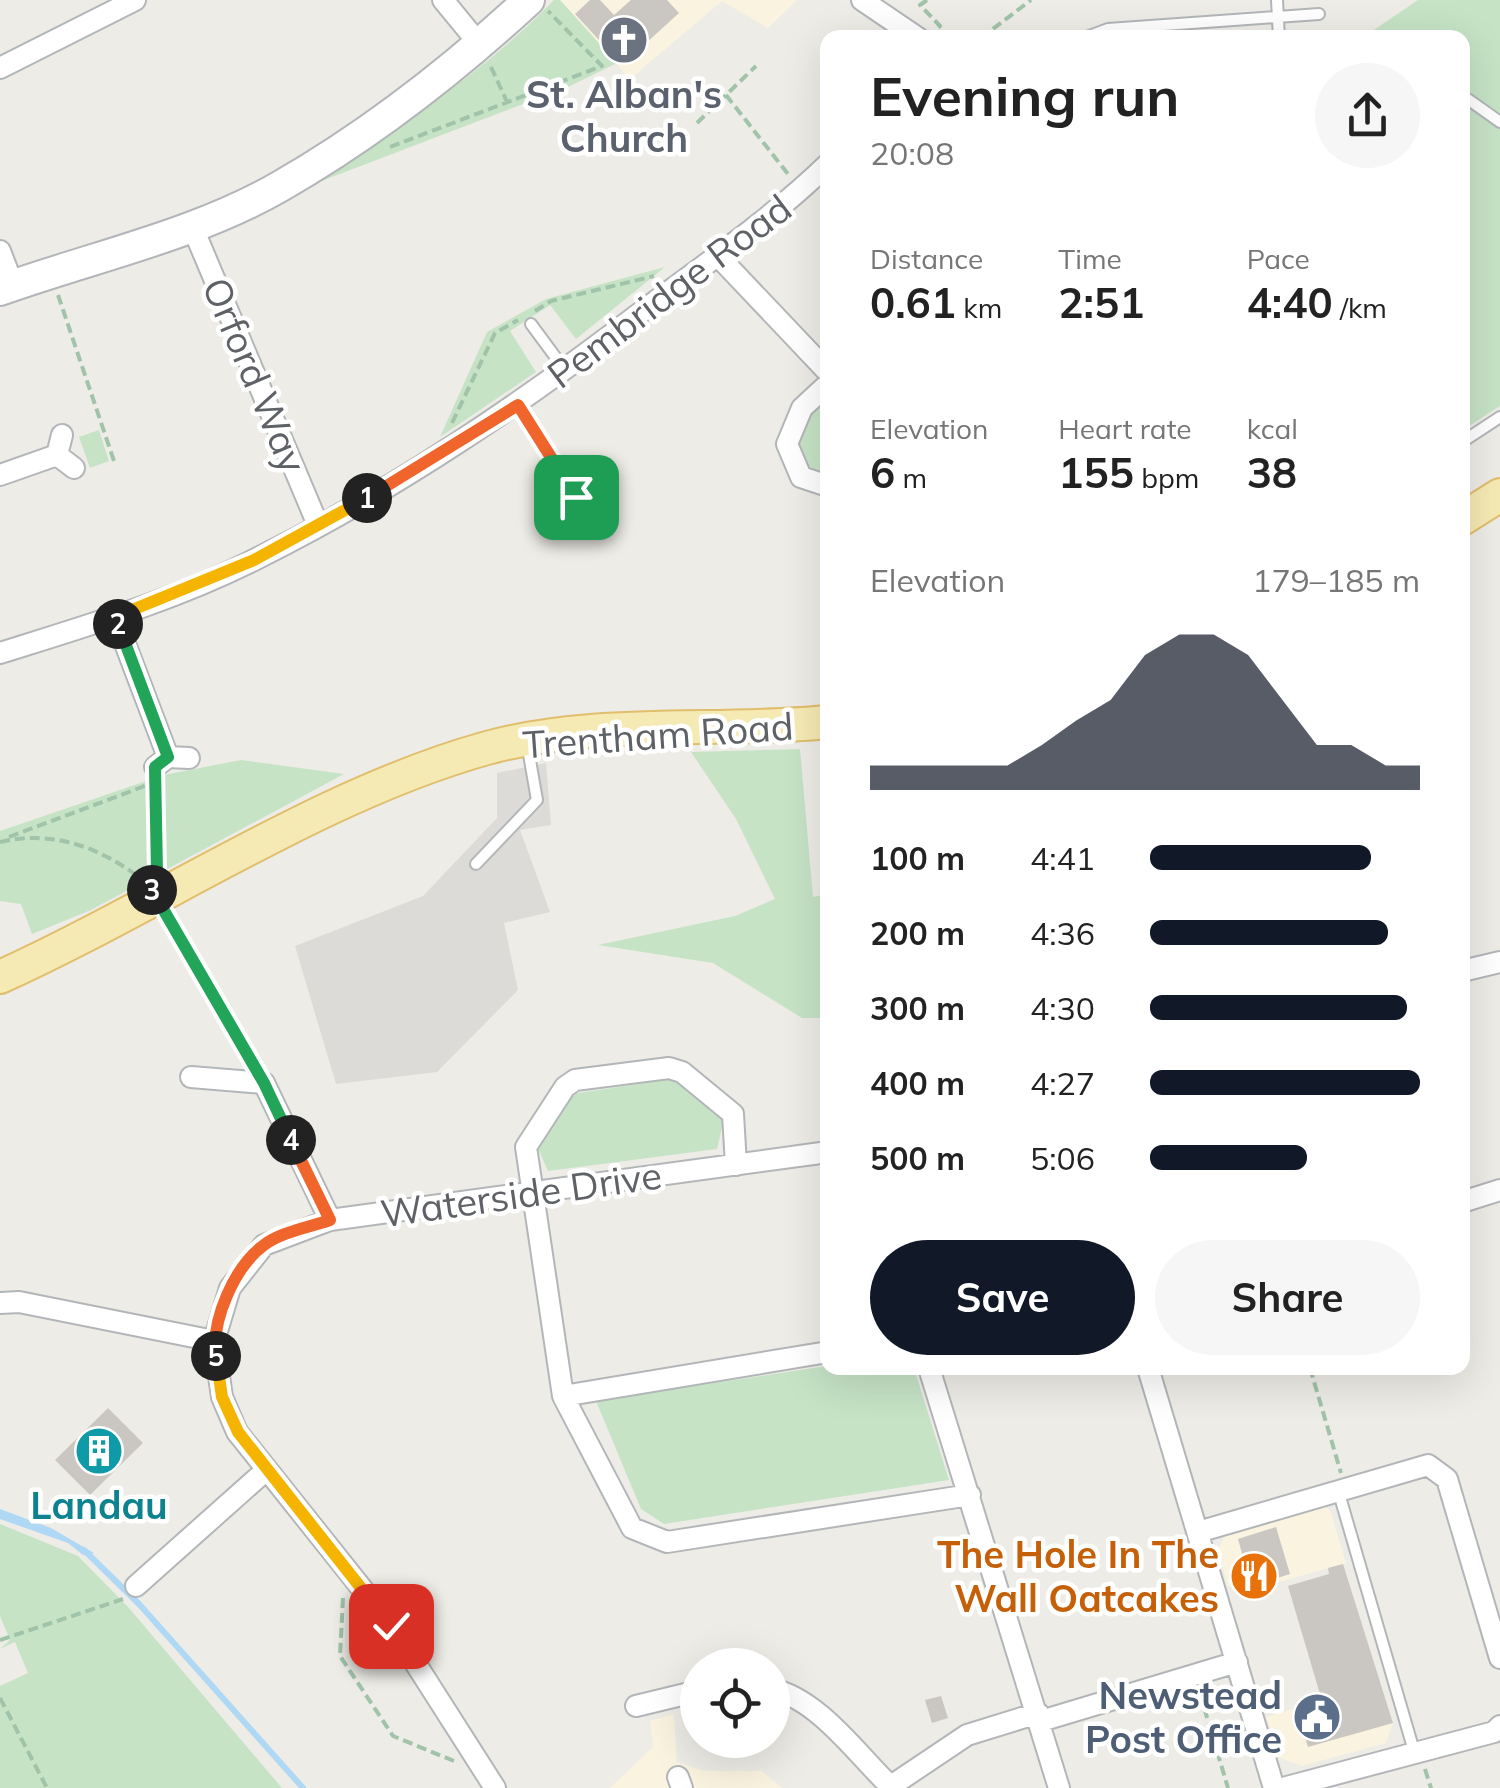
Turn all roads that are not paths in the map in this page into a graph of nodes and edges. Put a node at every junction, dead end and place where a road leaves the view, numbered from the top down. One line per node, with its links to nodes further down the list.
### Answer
1 (135, 0): 12 (street)
2 (444, 0): 11 (street)
3 (529, 0): 11 (street)
4 (862, 0): 8 (street)
5 (1277, 0): 6 (lane)
6 (1278, 14): 7 (lane); 9 (lane); 10 (lane)
7 (1318, 14)
8 (909, 30)
9 (1105, 30)
10 (1279, 30)
11 (480, 45): 16 (street)
12 (0, 68)
13 (1470, 101): 14 (lane)
14 (1500, 122)
15 (820, 172): 18 (street, Pembridge Road)
16 (192, 226): 19 (street); 33 (street, Orford Way)
17 (0, 251): 19 (street)
18 (718, 257): 21 (street); 22 (street, Pembridge Road)
19 (6, 287)
20 (531, 324): 22 (lane)
21 (820, 364)
22 (565, 370): 24 (street, Pembridge Road)
23 (820, 391): 29 (street)
24 (518, 405): 31 (lane); 33 (street, Pembridge Road)
25 (1500, 418): 26 (lane)
26 (1470, 437)
27 (64, 453): 28 (street)
28 (0, 474)
29 (820, 483)
30 (1500, 495): 32 (main road)
31 (597, 498)
32 (1470, 514)
33 (318, 525): 34 (street, Pembridge Road)
34 (115, 617): 35 (street, Pembridge Road); 38 (street)
35 (0, 652)
36 (820, 722): 37 (main road, Trentham Road)
37 (527, 742): 39 (lane); 42 (main road, Trentham Road)
38 (167, 766)
39 (476, 864)
40 (1500, 962): 41 (street)
41 (1470, 968)
42 (0, 977)
43 (191, 1077): 49 (street)
44 (820, 1153): 45 (street, Waterside Drive)
45 (736, 1165): 47 (street, Waterside Drive); 47 (street)
46 (1500, 1190): 48 (street)
47 (530, 1194): 49 (street, Waterside Drive); 55 (street)
48 (1470, 1199)
49 (330, 1220): 51 (street, Waterside Drive)
50 (0, 1303): 51 (street)
51 (214, 1341): 56 (street, Waterside Drive)
52 (820, 1353): 55 (street)
53 (931, 1375): 58 (street)
54 (1150, 1375): 59 (street)
55 (563, 1396): 58 (street)
56 (265, 1471): 60 (street); 69 (street, Waterside Drive)
57 (1344, 1487): 59 (street); 61 (street); 68 (lane)
58 (970, 1495): 66 (street)
59 (1198, 1532): 62 (street)
60 (129, 1594)
61 (1500, 1658)
62 (1237, 1662): 66 (street); 72 (street)
63 (790, 1694): 70 (street)
64 (680, 1695): 65 (street)
65 (636, 1706)
66 (1040, 1717): 70 (street); 71 (street)
67 (1500, 1726): 68 (street)
68 (1414, 1751): 73 (street)
69 (491, 1781)
70 (890, 1787)
71 (1059, 1788)
72 (1274, 1788)
73 (1284, 1788)

